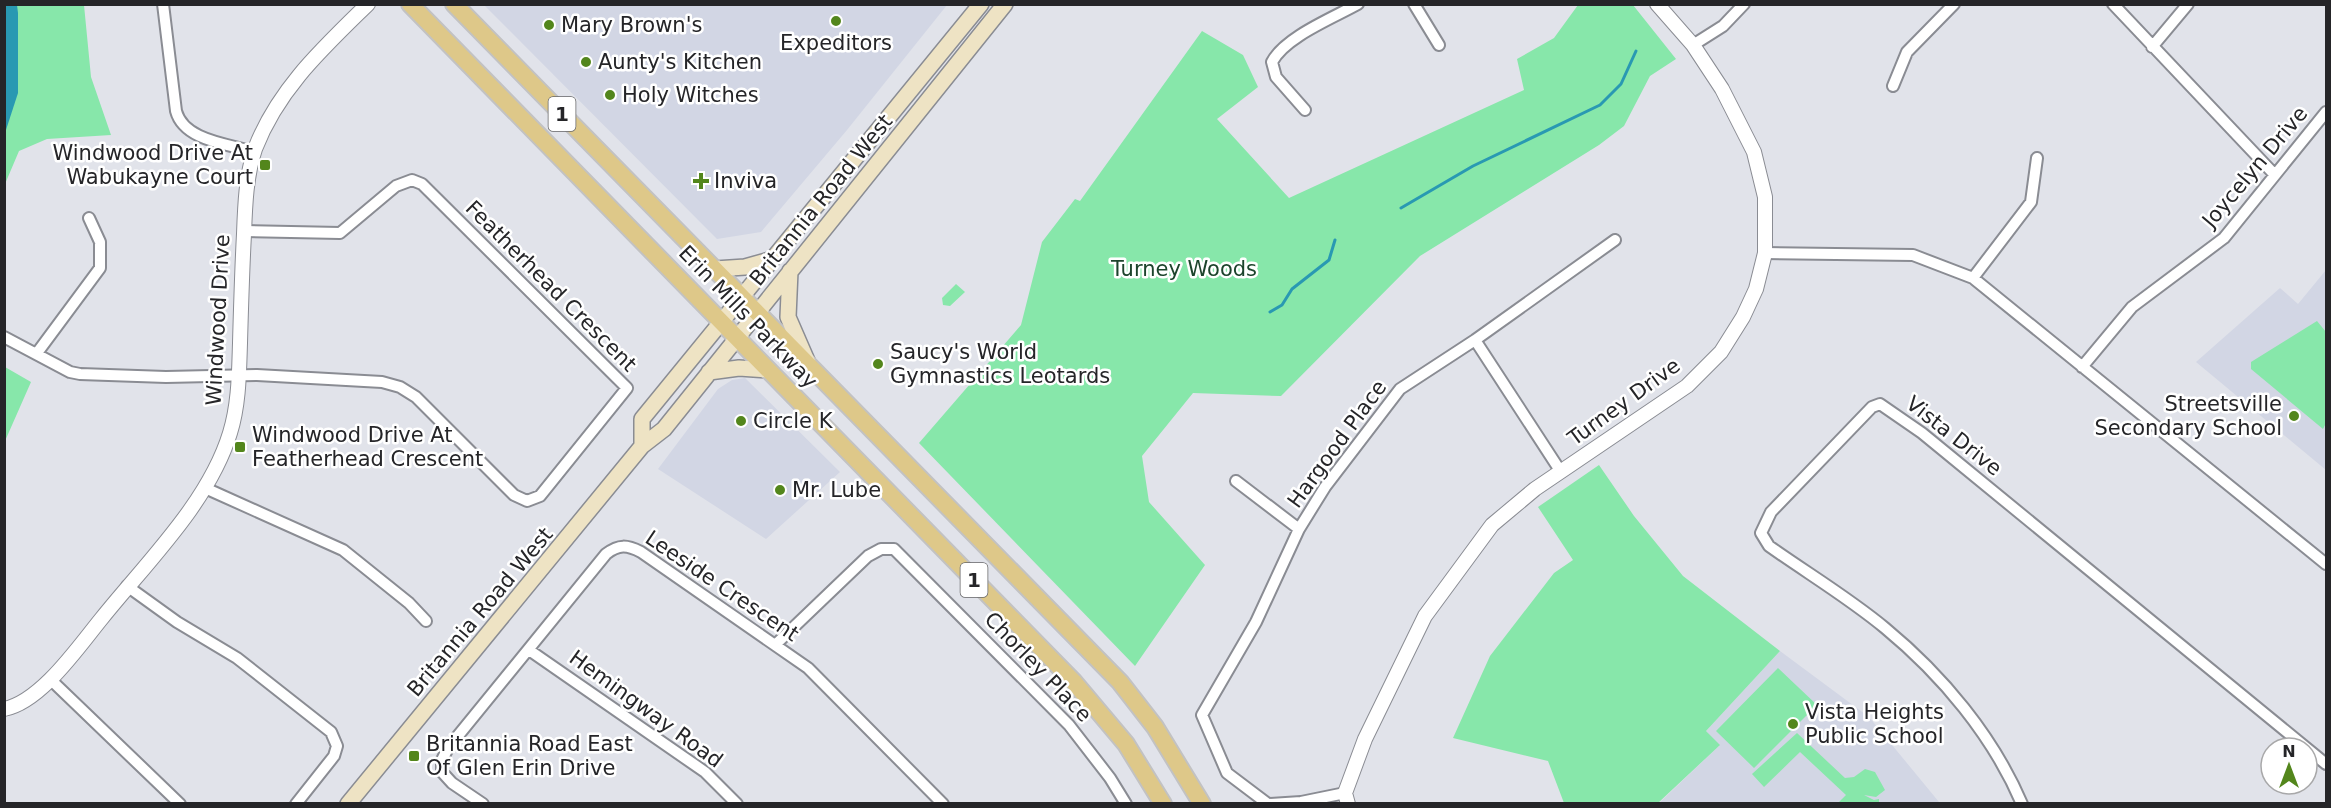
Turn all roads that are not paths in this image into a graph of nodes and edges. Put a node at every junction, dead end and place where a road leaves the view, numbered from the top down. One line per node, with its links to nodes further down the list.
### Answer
1 (368, 4): 20 (street, Windwood Drive)
2 (410, 4): 33 (main road, Erin Mills Parkway / 1)
3 (454, 4): 28 (main road, Erin Mills Parkway / 1)
4 (981, 4): 27 (main road, Britannia Road West)
5 (1005, 4): 29 (main road, Britannia Road West)
6 (1358, 4): 18 (street)
7 (1414, 4): 14 (street)
8 (1656, 4): 15 (street, Turney Drive)
9 (1744, 4): 15 (street)
10 (1954, 4): 17 (street)
11 (2113, 4): 16 (street)
12 (2188, 4): 16 (street)
13 (164, 5): 20 (street)
14 (1438, 45)
15 (1694, 45): 26 (street, Turney Drive)
16 (2152, 47): 22 (street)
17 (1893, 86)
18 (1305, 111)
19 (2326, 112): 22 (street, Joycelyn Drive)
20 (254, 152): 24 (street, Windwood Drive)
21 (2037, 158): 30 (street)
22 (2274, 174): 39 (street, Joycelyn Drive)
23 (89, 218): 37 (street)
24 (244, 231): 42 (street, Windwood Drive); 42 (street, Featherhead Crescent)
25 (1615, 240): 36 (street, Hargood Place)
26 (1765, 254): 30 (street); 44 (street, Turney Drive)
27 (773, 259): 28 (main road); 31 (main road, Britannia Road West)
28 (715, 269): 31 (main road, Erin Mills Parkway / 1)
29 (790, 271): 32 (main road, Britannia Road West); 38 (main road)
30 (1973, 278): 39 (street)
31 (742, 297): 32 (main road, Erin Mills Parkway / 1); 33 (main road, Britannia Road West)
32 (757, 312): 35 (main road, Britannia Road West); 38 (main road, Erin Mills Parkway / 1)
33 (721, 322): 35 (main road, Erin Mills Parkway / 1); 43 (main road, Britannia Road West)
34 (4, 337): 37 (street)
35 (737, 338): 40 (main road, Erin Mills Parkway / 1); 41 (main road, Britannia Road West)
36 (1475, 340): 44 (street); 47 (street, Hargood Place)
37 (37, 353): 42 (street)
38 (809, 364): 66 (main road, Erin Mills Parkway / 1)
39 (2082, 367): 48 (street)
40 (768, 370): 41 (main road); 65 (main road, Erin Mills Parkway / 1)
41 (709, 372): 43 (main road, Britannia Road West)
42 (238, 376): 46 (street, Windwood Drive)
43 (642, 446): 60 (main road, Britannia Road West)
44 (1561, 472): 57 (street, Turney Drive)
45 (1236, 481): 47 (street)
46 (205, 489): 49 (street, Windwood Drive); 50 (street)
47 (1299, 529): 67 (street, Hargood Place)
48 (2326, 564)
49 (128, 586): 53 (street, Windwood Drive); 59 (street)
50 (426, 621)
51 (775, 645): 52 (street, Leeside Crescent); 63 (street, Leeside Crescent); 64 (street, Chorley Place)
52 (529, 650): 61 (street, Leeside Crescent); 62 (street, Hemingway Road)
53 (50, 679): 54 (street, Windwood Drive); 58 (street)
54 (8, 709): 55 (street, Windwood Drive)
55 (4, 723)
56 (2326, 764): 68 (street, Vista Drive)
57 (1346, 799): 67 (street, Hargood Place)
58 (180, 804)
59 (296, 804)
60 (348, 804)
61 (483, 804)
62 (737, 804)
63 (943, 804)
64 (1126, 804)
65 (1163, 804)
66 (1202, 804)
67 (1269, 804)
68 (2022, 804)

